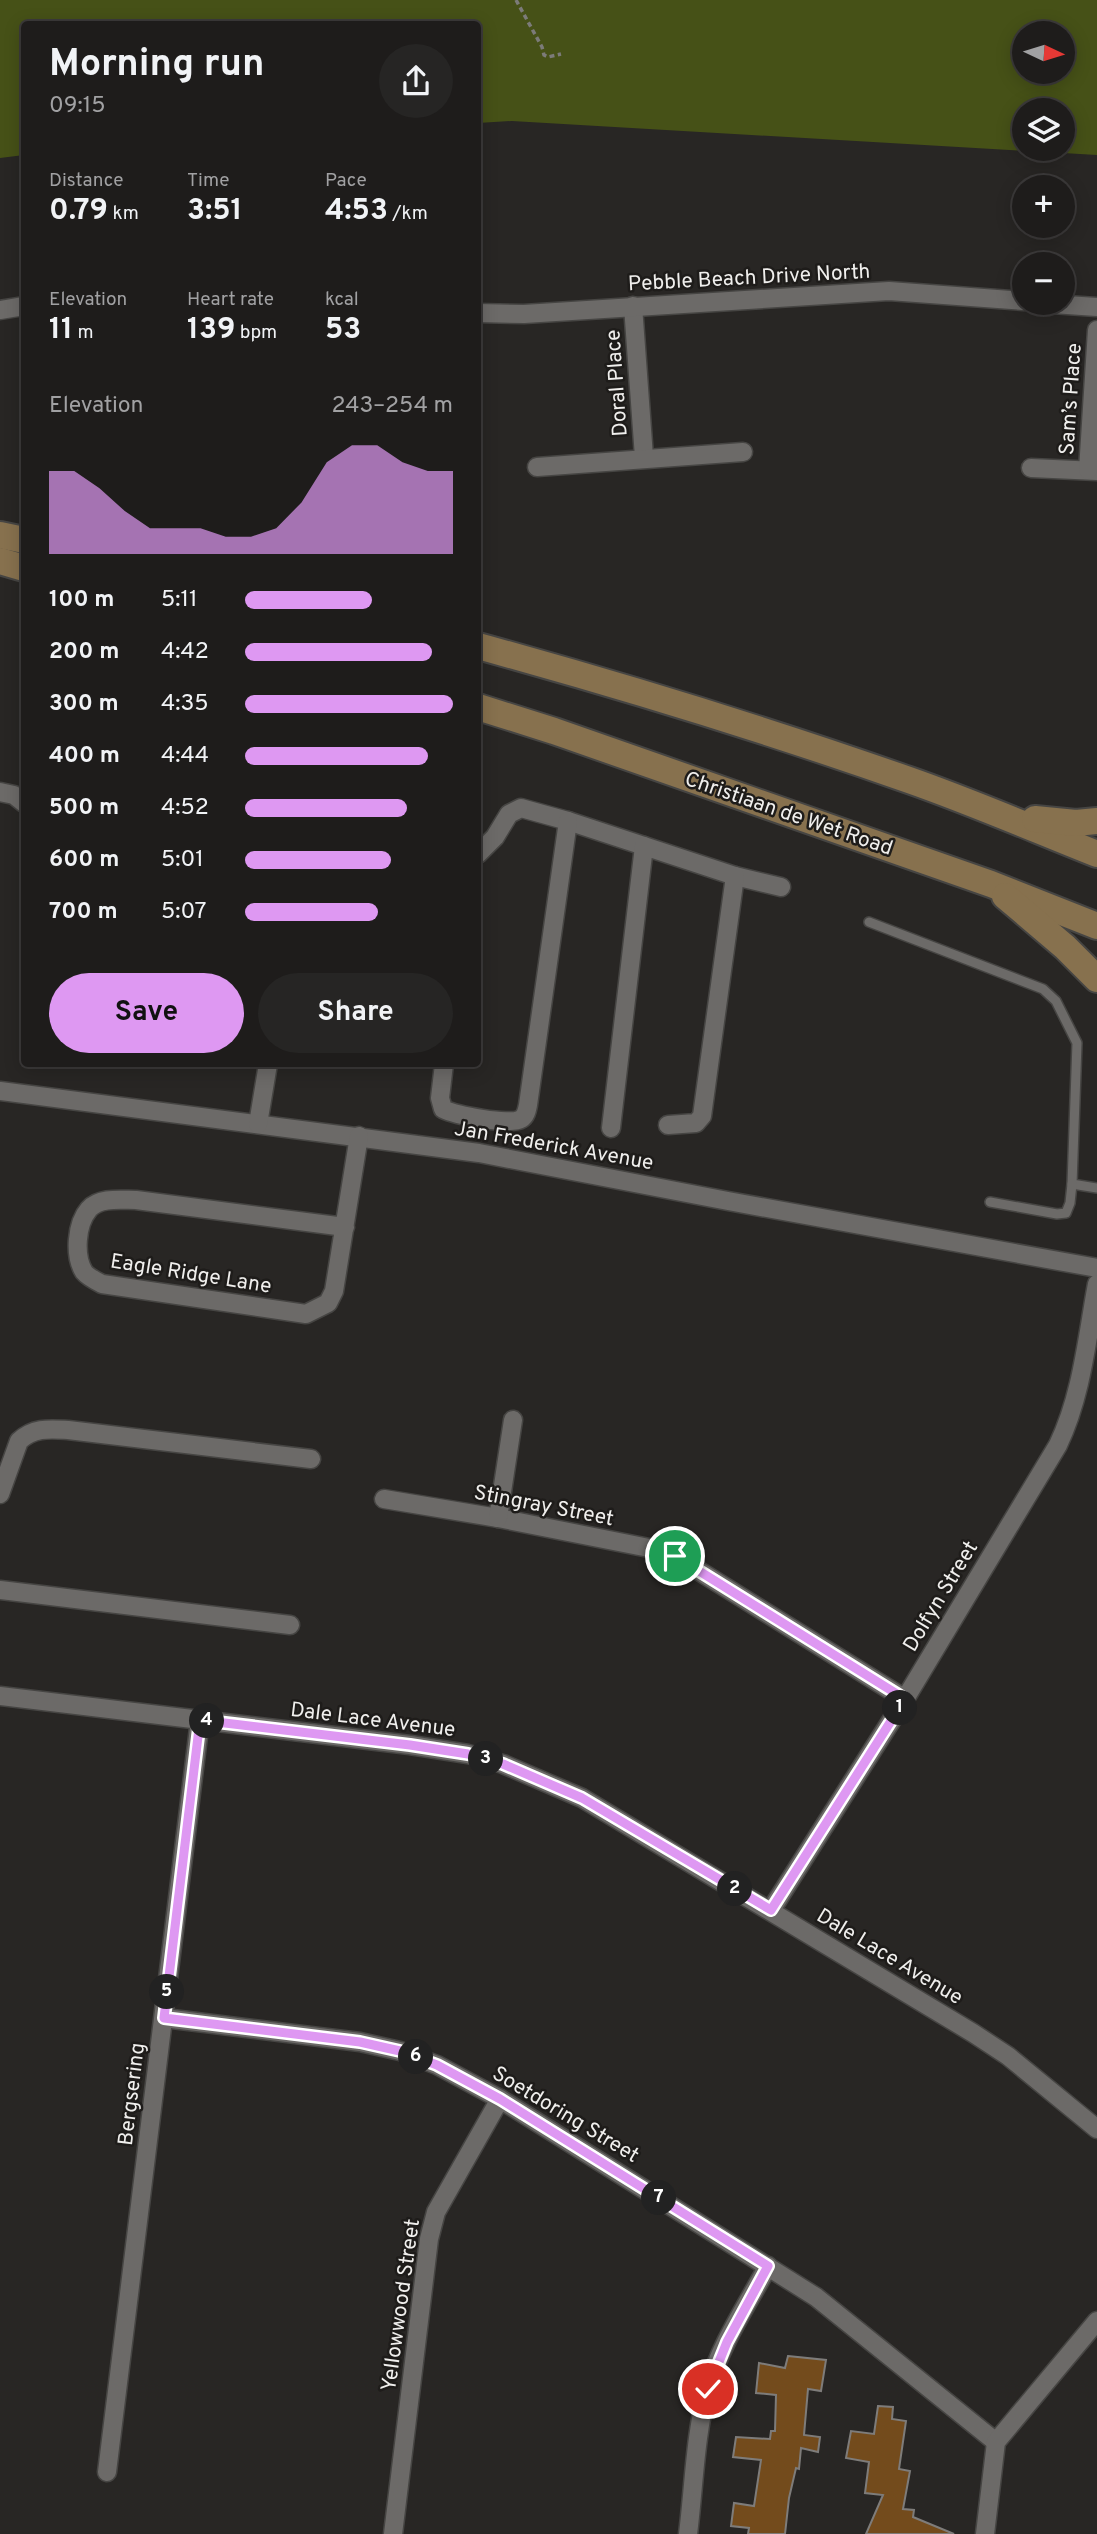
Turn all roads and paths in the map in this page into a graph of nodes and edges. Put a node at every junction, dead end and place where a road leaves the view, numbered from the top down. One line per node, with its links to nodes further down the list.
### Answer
1 (516, 0): 2 (path)
2 (561, 54)
3 (1012, 301): 5 (street, Pebble Beach Drive North)
4 (21, 306): 8 (street)
5 (633, 306): 9 (street, Pebble Beach Drive North); 12 (street, Doral Place)
6 (1075, 306): 7 (street)
7 (1097, 307)
8 (0, 310)
9 (481, 313)
10 (1097, 330): 15 (street, Sam’s Place)
11 (743, 452): 12 (street, Doral Place)
12 (644, 457): 13 (street, Doral Place)
13 (537, 467)
14 (1031, 468): 15 (street, Sam’s Place)
15 (1093, 471)
16 (0, 535): 17 (main road)
17 (21, 539)
18 (0, 561): 19 (main road)
19 (21, 567)
20 (481, 647): 22 (main road)
21 (481, 708): 29 (main road, Christiaan de Wet Road)
22 (985, 810): 24 (main road); 27 (main road)
23 (568, 821): 25 (street); 26 (street); 35 (street)
24 (1097, 821)
25 (644, 846): 28 (street); 39 (street)
26 (481, 851)
27 (1097, 854)
28 (736, 876): 30 (street); 38 (street)
29 (991, 884): 32 (main road, Christiaan de Wet Road); 33 (main road)
30 (781, 887)
31 (869, 922): 41 (lane)
32 (1097, 926)
33 (1097, 979)
34 (268, 1067): 37 (street)
35 (444, 1067)
36 (0, 1091): 37 (street, Jan Frederick Avenue)
37 (258, 1124): 40 (street, Jan Frederick Avenue)
38 (668, 1125)
39 (611, 1128)
40 (359, 1136): 44 (street, Eagle Ridge Lane); 45 (street, Jan Frederick Avenue)
41 (1072, 1184): 42 (lane); 43 (lane)
42 (1097, 1188)
43 (990, 1202)
44 (345, 1227): 44 (street, Eagle Ridge Lane)
45 (1097, 1268)
46 (1097, 1284): 55 (street, Dolfyn Street)
47 (513, 1420): 51 (street)
48 (311, 1459): 49 (street)
49 (0, 1494)
50 (384, 1499): 51 (street, Stingray Street)
51 (498, 1518): 55 (street, Stingray Street)
52 (0, 1590): 53 (street)
53 (290, 1625)
54 (0, 1696): 56 (street, Dale Lace Avenue)
55 (905, 1699): 57 (street, Dolfyn Street)
56 (200, 1720): 57 (street, Dale Lace Avenue); 58 (street, Bergsering)
57 (771, 1910): 60 (street, Dale Lace Avenue)
58 (164, 2018): 59 (street, Soetdoring Street); 64 (street, Bergsering)
59 (500, 2099): 61 (street, Soetdoring Street); 65 (street, Yellowwood Street)
60 (1097, 2129)
61 (768, 2266): 63 (street, Soetdoring Street); 66 (street)
62 (1097, 2321): 63 (street)
63 (996, 2442): 67 (street)
64 (107, 2472)
65 (393, 2534)
66 (688, 2534)
67 (985, 2534)

